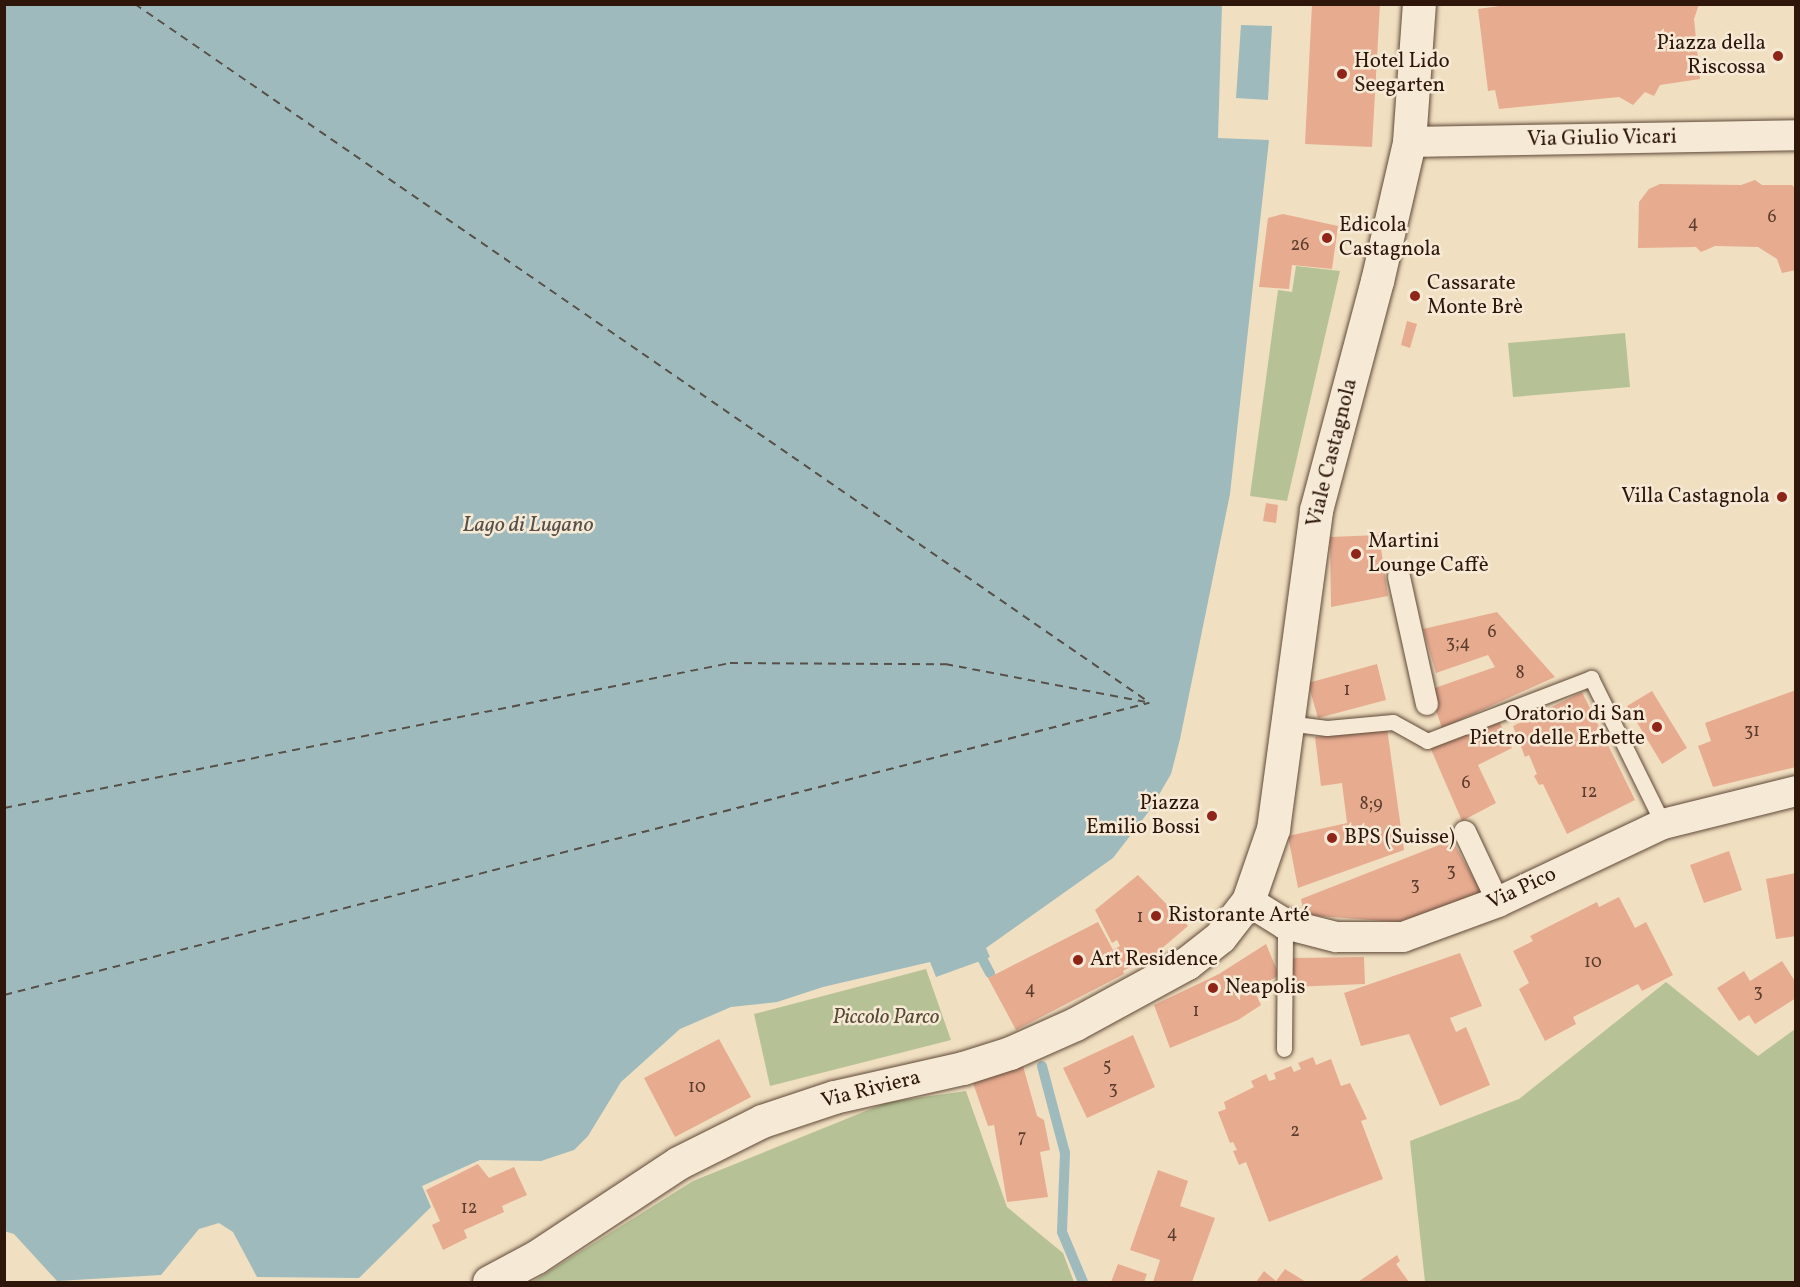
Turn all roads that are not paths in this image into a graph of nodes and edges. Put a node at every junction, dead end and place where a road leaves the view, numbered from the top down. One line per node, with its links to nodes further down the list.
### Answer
1 (1419, 4): 3 (main road, Viale Castagnola)
2 (1796, 135): 3 (street, Via Giulio Vicari)
3 (1409, 142): 6 (main road, Viale Castagnola)
4 (1399, 577): 5 (street)
5 (1427, 704)
6 (1287, 723): 8 (lane); 10 (main road, Viale Castagnola)
7 (1796, 791): 8 (street, Via Pico)
8 (1663, 824): 11 (street, Via Pico)
9 (1465, 832): 11 (street)
10 (1248, 901): 12 (street, Via Pico); 14 (main road, Via Riviera)
11 (1498, 902): 12 (street, Via Pico)
12 (1285, 924): 13 (lane)
13 (1284, 1049)
14 (489, 1282)

